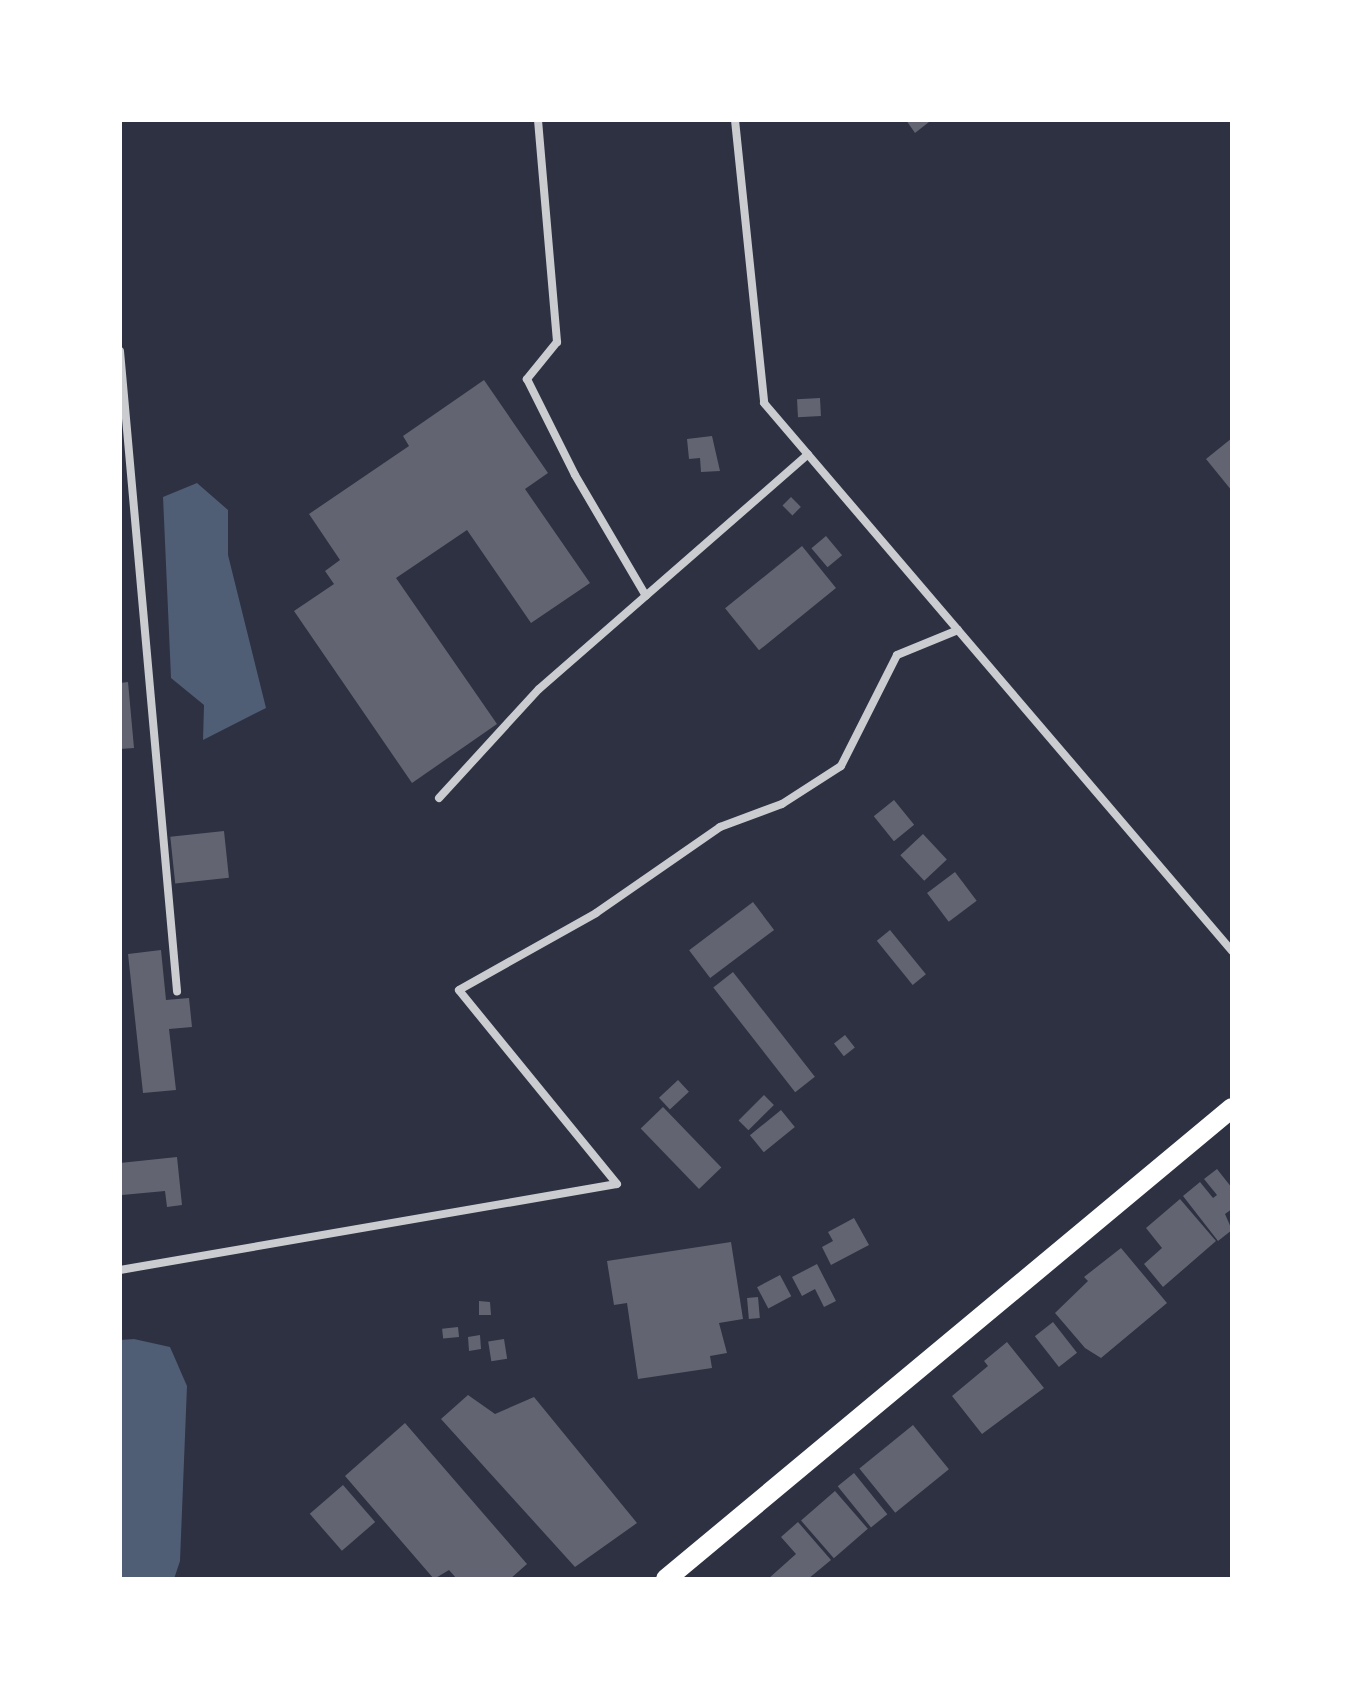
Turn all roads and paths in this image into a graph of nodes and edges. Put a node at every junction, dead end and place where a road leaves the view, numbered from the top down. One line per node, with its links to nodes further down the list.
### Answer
1 (538, 120): 5 (street)
2 (735, 120): 4 (street)
3 (120, 351): 9 (street)
4 (808, 454): 5 (street); 6 (street)
5 (646, 596): 7 (street)
6 (958, 630): 8 (street); 11 (street)
7 (439, 798)
8 (1232, 951)
9 (177, 991)
10 (1232, 1108): 12 (highway)
11 (120, 1270)
12 (666, 1579)

